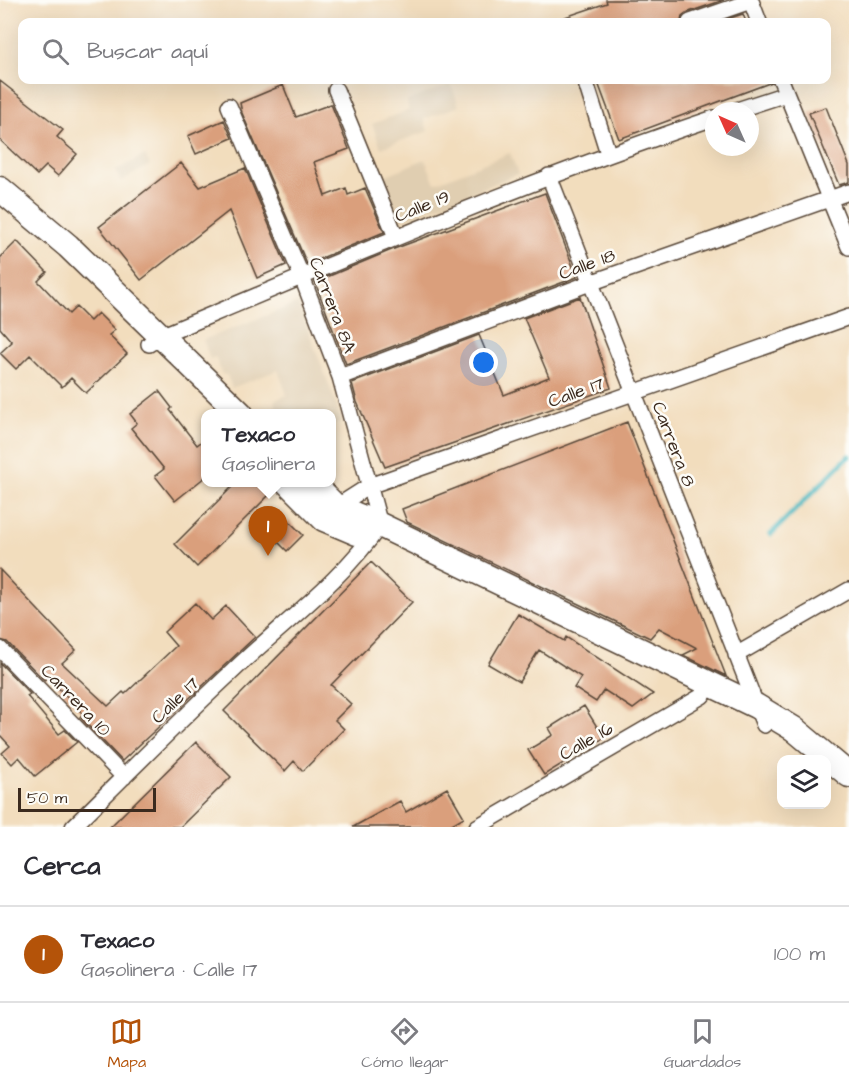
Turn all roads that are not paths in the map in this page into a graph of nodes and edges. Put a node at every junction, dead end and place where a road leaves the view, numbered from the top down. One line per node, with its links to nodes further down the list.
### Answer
1 (751, 1): 2 (street); 3 (street)
2 (702, 18)
3 (757, 18)
4 (586, 84): 10 (street)
5 (783, 87): 7 (street); 14 (street)
6 (336, 90): 16 (street)
7 (752, 102)
8 (229, 106): 18 (street, Carrera 8A)
9 (705, 121): 10 (street, Calle 19)
10 (608, 153): 11 (street, Calle 19)
11 (549, 176): 16 (street, Calle 19); 19 (street, Carrera 8)
12 (0, 189): 21 (main road)
13 (849, 192): 14 (street, Calle 18)
14 (828, 199): 17 (street); 19 (street, Calle 18)
15 (0, 207): 21 (main road)
16 (396, 237): 18 (street, Calle 19)
17 (849, 246)
18 (302, 277): 21 (street, Calle 19); 22 (street, Carrera 8A)
19 (590, 283): 22 (street, Calle 18); 23 (street, Carrera 8)
20 (849, 317): 23 (street, Calle 17)
21 (155, 340): 24 (main road); 25 (main road)
22 (340, 377): 26 (street, Carrera 8A)
23 (633, 392): 26 (street, Calle 17); 33 (street, Carrera 8)
24 (215, 409)
25 (234, 409)
26 (369, 486): 29 (street, Calle 17); 30 (street, Carrera 8A)
27 (293, 487): 29 (main road)
28 (314, 487): 29 (main road)
29 (330, 512): 30 (main road)
30 (376, 532): 34 (main road); 38 (street, Calle 17)
31 (849, 590): 33 (street)
32 (0, 649): 38 (street, Carrera 10)
33 (736, 655): 35 (street, Carrera 8)
34 (707, 690): 35 (main road); 42 (street, Calle 16)
35 (760, 716): 36 (main road); 37 (main road)
36 (804, 755)
37 (849, 775)
38 (124, 777): 41 (street, Calle 17)
39 (831, 779): 40 (main road)
40 (849, 793)
41 (74, 827)
42 (477, 827)

